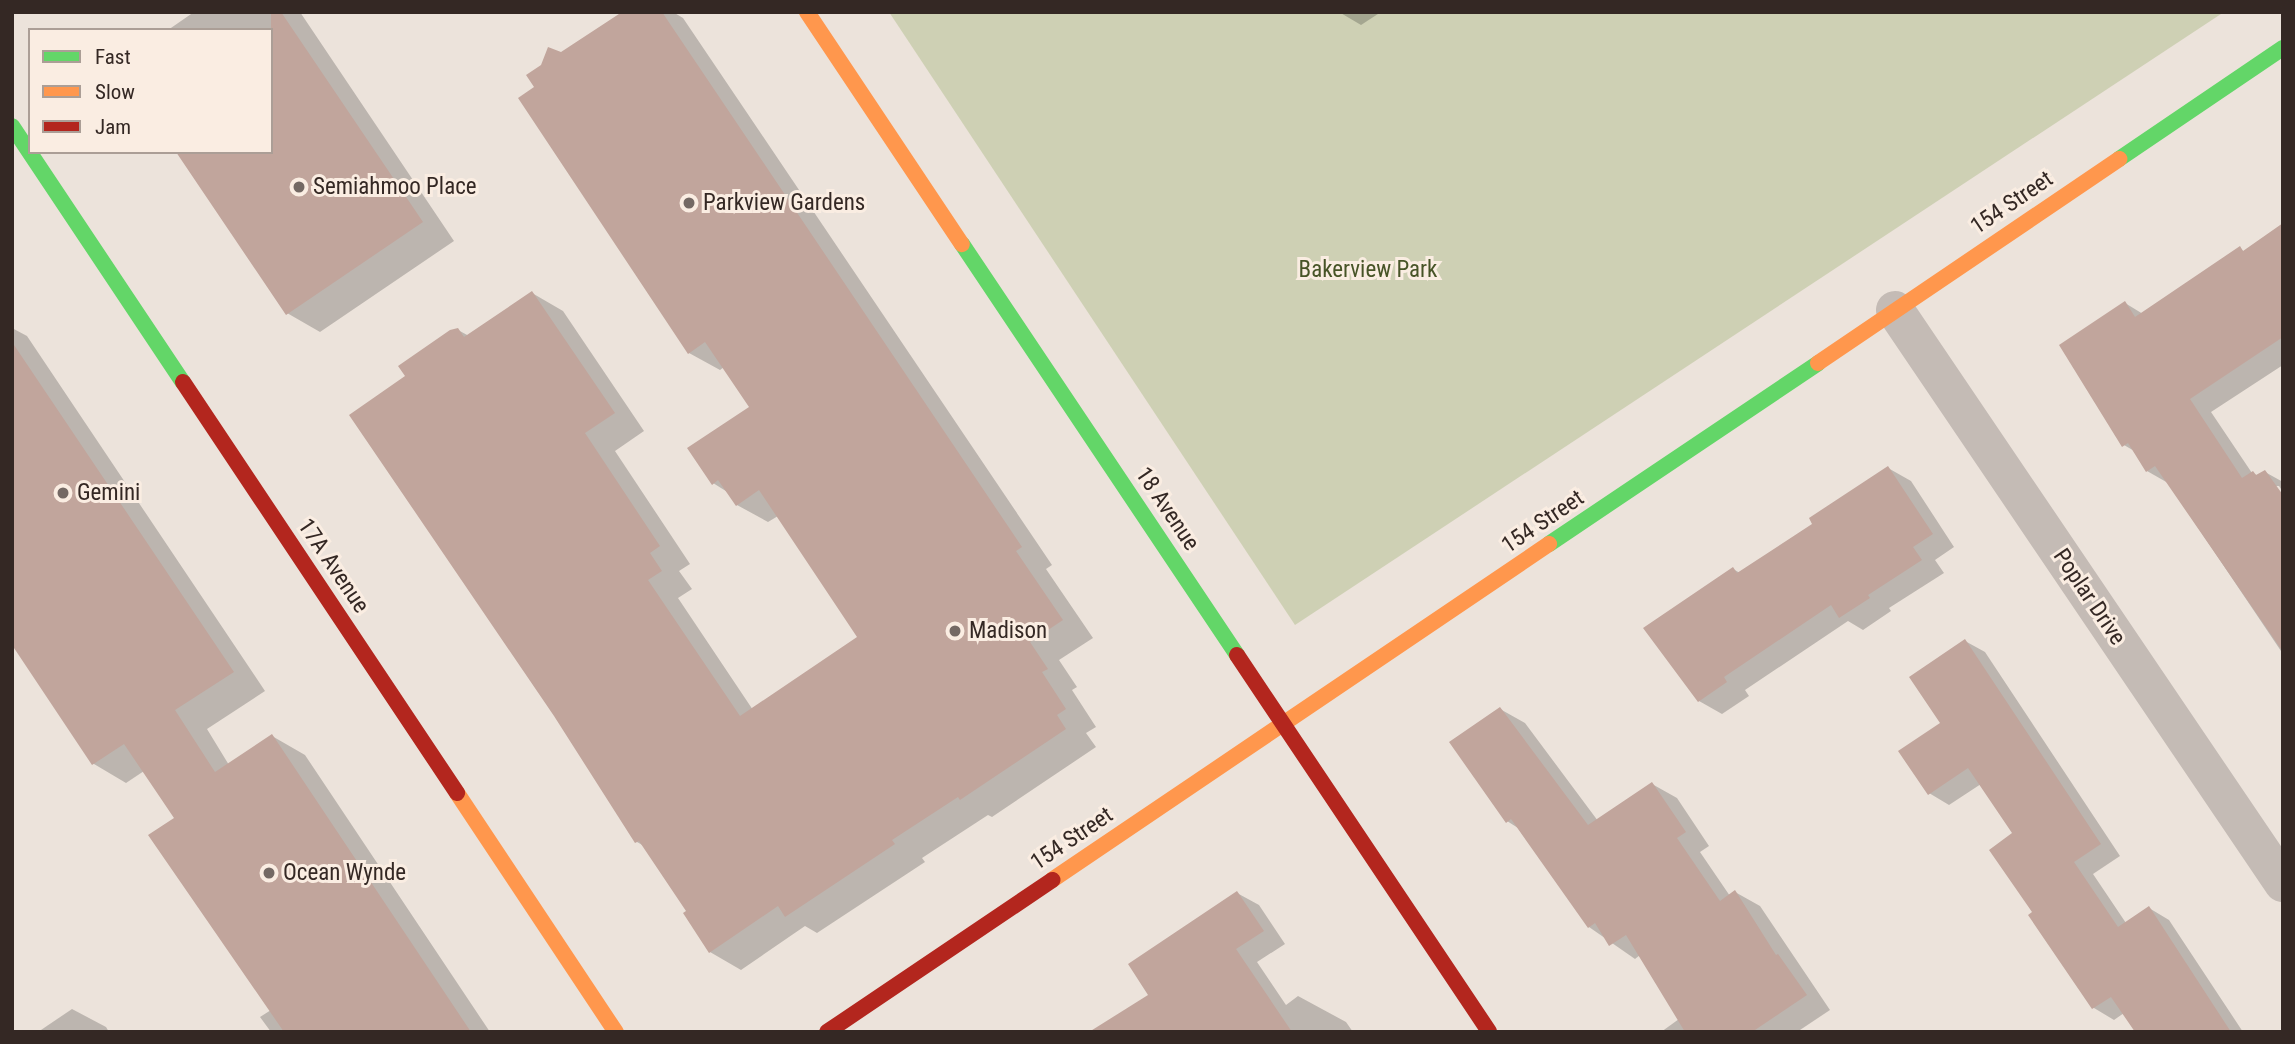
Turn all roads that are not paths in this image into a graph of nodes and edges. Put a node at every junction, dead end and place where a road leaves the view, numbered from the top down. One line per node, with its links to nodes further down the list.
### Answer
1 (807, 12): 7 (street, 18 Avenue)
2 (2283, 48): 6 (street, 154 Street)
3 (12, 126): 4 (street, 17A Avenue)
4 (28, 150)
5 (31, 154): 9 (street, 17A Avenue)
6 (1895, 310): 7 (street, 154 Street); 8 (street, Poplar Drive)
7 (1283, 723): 10 (street, 154 Street); 11 (street, 18 Avenue)
8 (2283, 883)
9 (616, 1032)
10 (827, 1032)
11 (1489, 1032)

